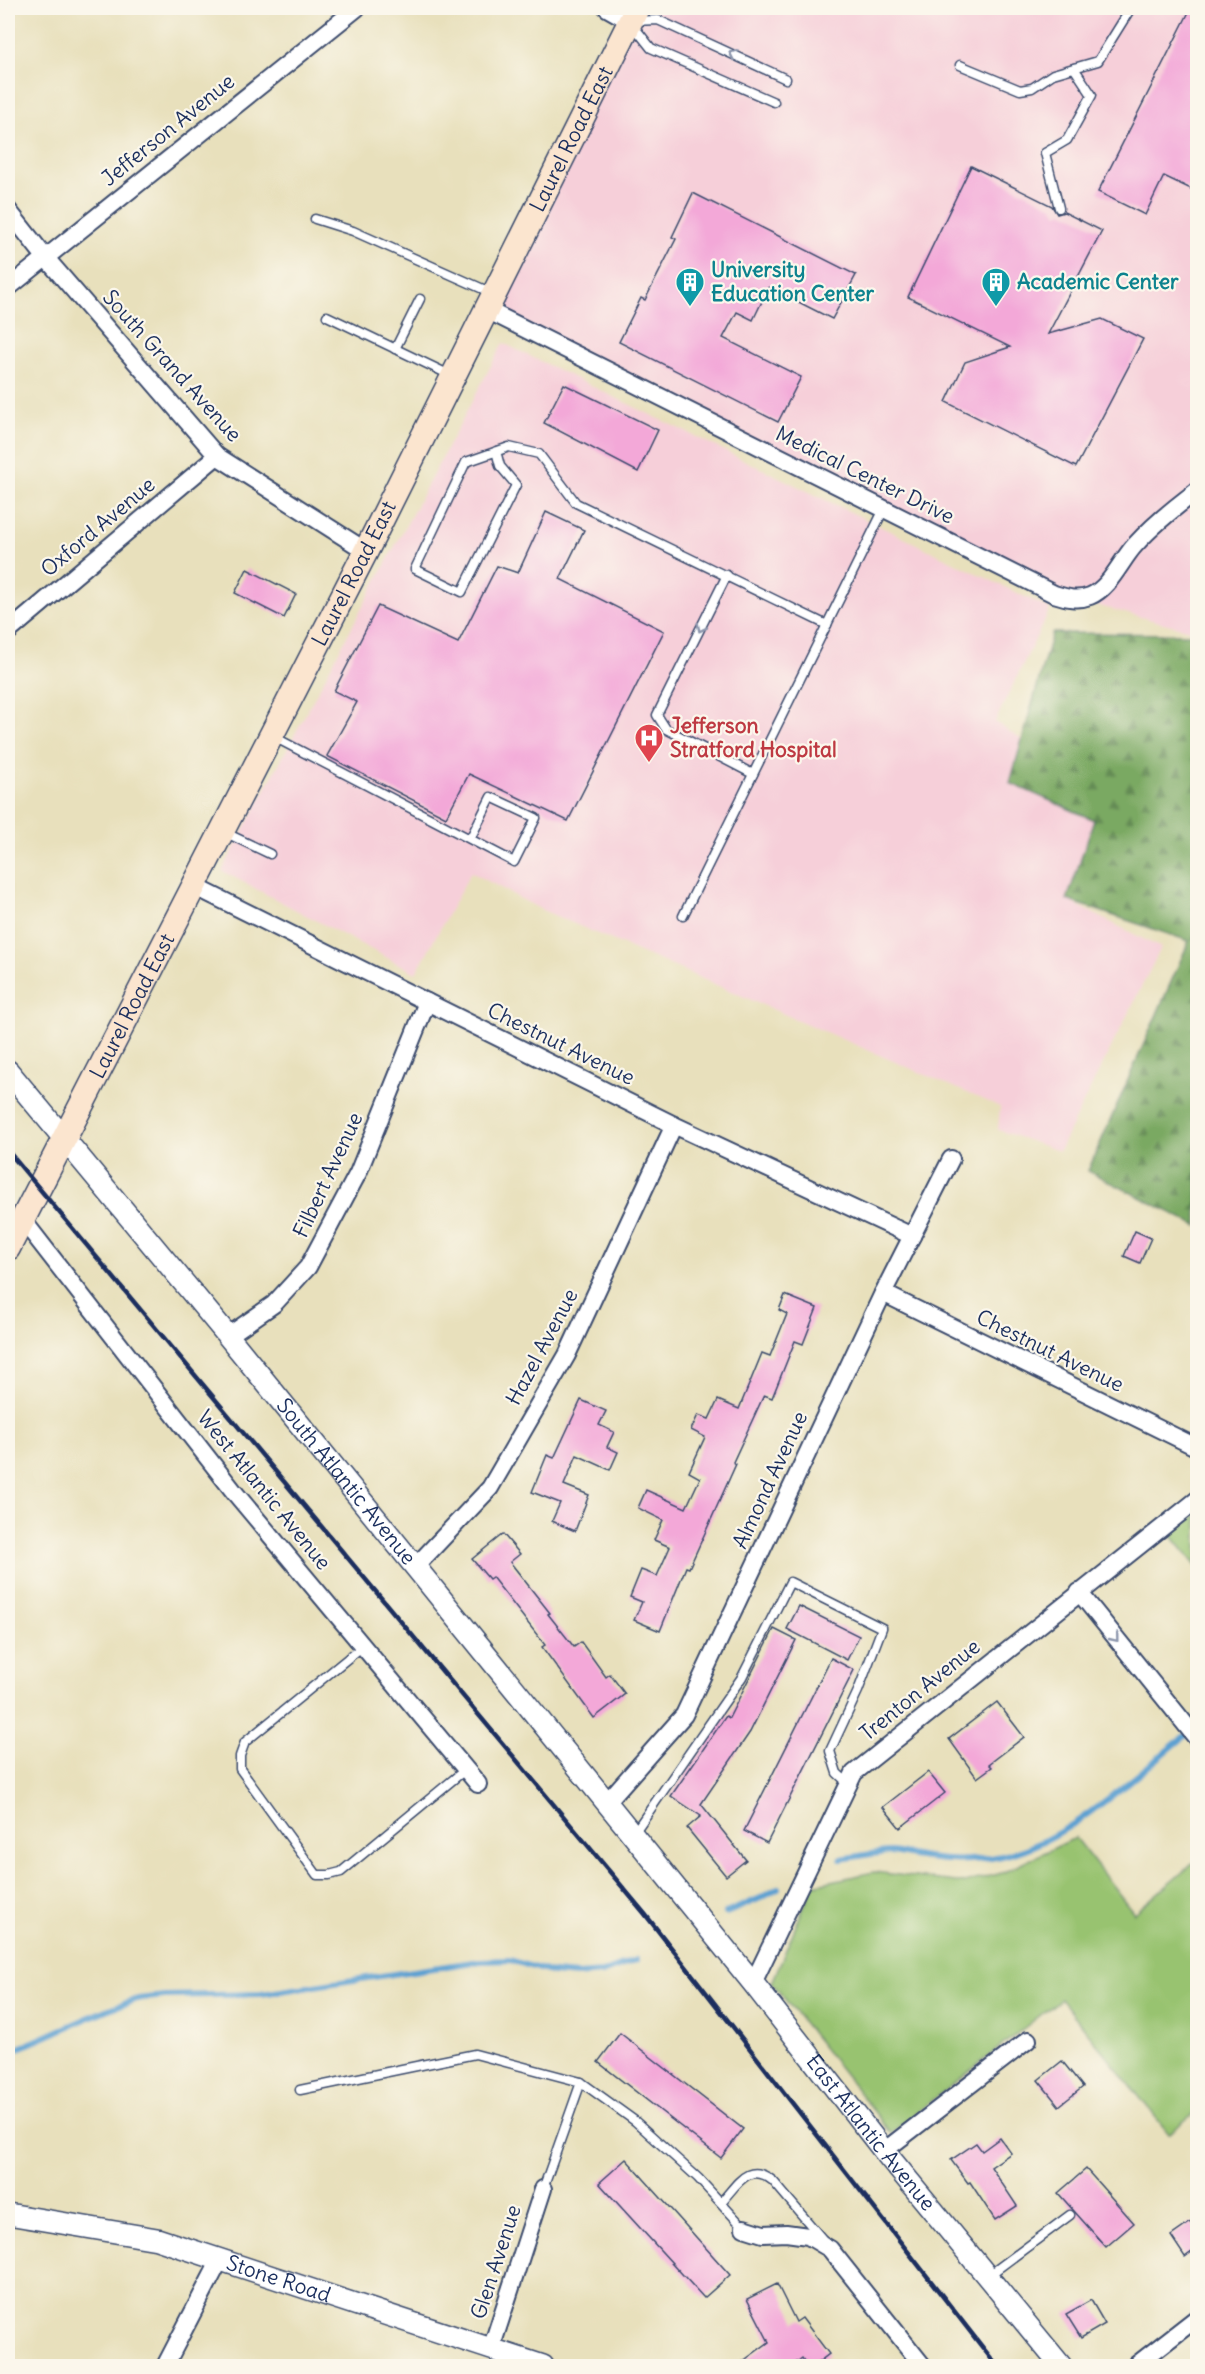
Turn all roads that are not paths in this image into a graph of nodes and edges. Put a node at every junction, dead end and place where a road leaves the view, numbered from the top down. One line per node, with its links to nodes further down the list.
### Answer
1 (357, 8): 12 (street, Jefferson Avenue)
2 (607, 8): 4 (street)
3 (1131, 8): 6 (lane)
4 (633, 14): 7 (lane, one-way to 4); 8 (lane); 15 (main road, Laurel Road East)
5 (960, 65): 6 (lane)
6 (1074, 68): 9 (lane)
7 (786, 79)
8 (774, 102)
9 (1059, 208)
10 (8, 210): 12 (street, South Grand Avenue)
11 (315, 219): 15 (lane)
12 (45, 257): 13 (street, Jefferson Avenue); 20 (street, South Grand Avenue)
13 (8, 288)
14 (420, 299): 17 (lane)
15 (491, 302): 18 (main road, Laurel Road East); 22 (street, Medical Center Drive)
16 (327, 316): 17 (lane)
17 (395, 349): 18 (lane)
18 (453, 377): 23 (main road, Laurel Road East)
19 (496, 451): 19 (lane); 24 (lane)
20 (217, 456): 23 (street, South Grand Avenue); 26 (street, Oxford Avenue)
21 (1197, 490): 22 (street, Medical Center Drive)
22 (884, 509): 25 (lane)
23 (366, 551): 27 (main road, Laurel Road East)
24 (727, 576): 25 (lane); 28 (lane, one-way to 28)
25 (827, 624): 28 (lane)
26 (8, 632)
27 (271, 735): 29 (main road, Laurel Road East); 30 (lane)
28 (753, 774): 33 (lane)
29 (222, 831): 31 (lane); 32 (main road, Laurel Road East)
30 (470, 839): 30 (lane)
31 (270, 854)
32 (194, 886): 34 (street, Chestnut Avenue); 37 (main road, Laurel Road East)
33 (683, 916)
34 (427, 1002): 36 (street, Chestnut Avenue); 43 (street, Filbert Avenue)
35 (8, 1071): 37 (street, South Atlantic Avenue)
36 (674, 1125): 40 (street, Chestnut Avenue); 46 (street, Hazel Avenue)
37 (64, 1138): 39 (main road, Laurel Road East); 43 (street, South Atlantic Avenue)
38 (951, 1159): 40 (street, Almond Avenue)
39 (22, 1219): 41 (main road, Laurel Road East); 48 (street, West Atlantic Avenue)
40 (912, 1236): 42 (street, Almond Avenue)
41 (8, 1248)
42 (884, 1293): 44 (street, Chestnut Avenue); 53 (street, Almond Avenue)
43 (228, 1336): 46 (street, South Atlantic Avenue)
44 (1197, 1448)
45 (1197, 1499): 47 (street, Trenton Avenue)
46 (415, 1567): 53 (street, South Atlantic Avenue)
47 (1079, 1592): 49 (street, one-way to 49); 52 (street, Trenton Avenue)
48 (363, 1646): 50 (street, West Atlantic Avenue); 50 (lane)
49 (1197, 1740)
50 (466, 1768): 51 (street, West Atlantic Avenue)
51 (478, 1784)
52 (849, 1784): 54 (lane); 56 (street, Trenton Avenue)
53 (606, 1803): 54 (street, South Atlantic Avenue)
54 (632, 1836): 55 (street, South Atlantic Avenue)
55 (682, 1897): 56 (street, East Atlantic Avenue)
56 (753, 1983): 60 (street, East Atlantic Avenue)
57 (1028, 2040): 60 (street)
58 (580, 2082): 59 (lane); 61 (lane); 62 (lane)
59 (300, 2090)
60 (884, 2151): 68 (street, East Atlantic Avenue)
61 (543, 2189): 70 (street, Glen Avenue)
62 (721, 2202): 65 (lane); 66 (lane)
63 (8, 2214): 67 (street, Stone Road)
64 (1070, 2215): 68 (lane)
65 (744, 2228): 66 (street)
66 (830, 2249): 74 (street)
67 (220, 2260): 70 (street, Stone Road); 72 (street)
68 (987, 2276): 75 (street, East Atlantic Avenue)
69 (1197, 2317): 76 (street)
70 (491, 2349): 71 (street, Stone Road)
71 (519, 2363): 73 (street, Stone Road)
72 (165, 2367)
73 (543, 2367)
74 (923, 2367)
75 (1061, 2367)
76 (1135, 2367)

